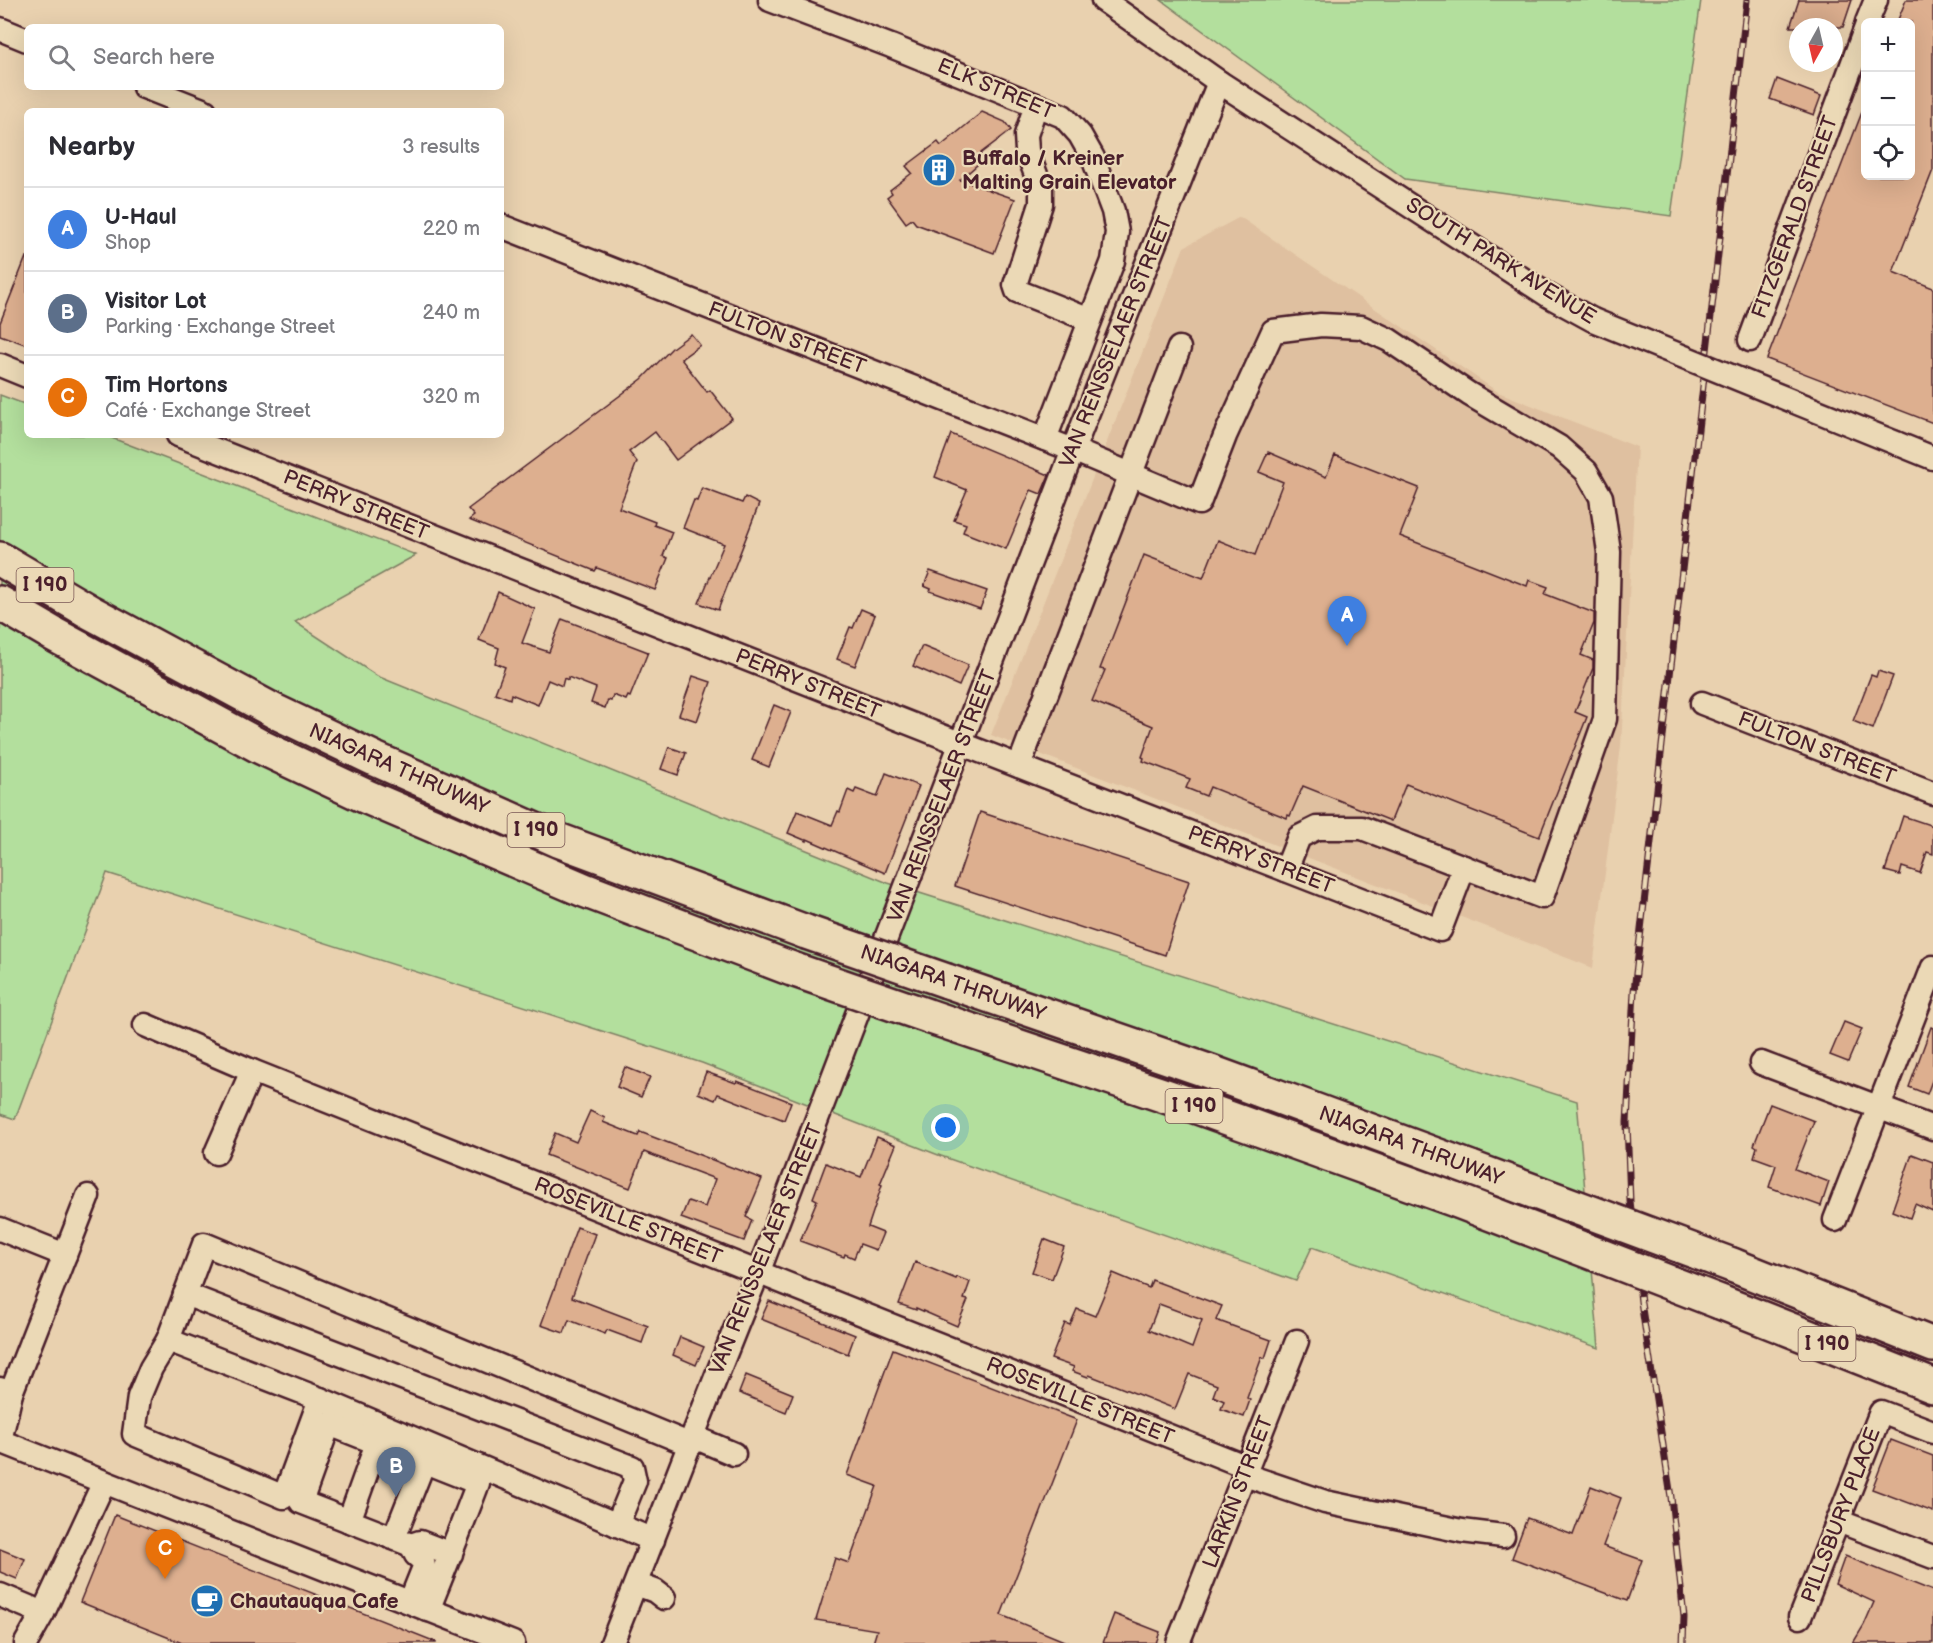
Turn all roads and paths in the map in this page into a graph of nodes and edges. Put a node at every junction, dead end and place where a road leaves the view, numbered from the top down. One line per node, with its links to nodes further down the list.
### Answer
1 (770, 0): 10 (street, ELK STREET)
2 (1103, 0): 8 (street, SOUTH PARK AVENUE)
3 (1876, 0): 4 (street)
4 (1869, 18)
5 (0, 29): 6 (street)
6 (24, 39)
7 (1861, 40): 14 (street, FITZGERALD STREET)
8 (1219, 82): 20 (street, VAN RENSSELAER STREET); 21 (street, SOUTH PARK AVENUE, bridge)
9 (152, 90): 11 (street)
10 (1036, 105): 13 (street, ELK STREET); 13 (street)
11 (197, 108)
12 (504, 227): 19 (street, FULTON STREET)
13 (1090, 320): 19 (street, ELK STREET)
14 (1750, 340)
15 (1179, 348): 22 (street)
16 (0, 365): 17 (street)
17 (24, 375)
18 (186, 438): 28 (street, PERRY STREET)
19 (1045, 439): 20 (street, FULTON STREET)
20 (1073, 450): 22 (street, FULTON STREET); 28 (street, VAN RENSSELAER STREET)
21 (1933, 458)
22 (1132, 475): 29 (street); 31 (street, FULTON STREET)
23 (0, 559): 48 (highway, NIAGARA THRUWAY / I 190, bridge)
24 (0, 603): 26 (highway, NIAGARA THRUWAY / I 190)
25 (0, 626): 26 (highway)
26 (53, 634): 49 (highway, NIAGARA THRUWAY / I 190, bridge)
27 (1702, 703): 30 (street, FULTON STREET)
28 (962, 744): 29 (street, PERRY STREET); 44 (street, VAN RENSSELAER STREET)
29 (1019, 766): 32 (street, PERRY STREET)
30 (1933, 793)
31 (1464, 867): 32 (street); 32 (street, PERRY STREET)
32 (1286, 870)
33 (1933, 967): 37 (street)
34 (145, 1024): 36 (street, ROSEVILLE STREET)
35 (1761, 1063): 37 (street)
36 (252, 1071): 39 (street); 44 (street, ROSEVILLE STREET)
37 (1879, 1107): 38 (street); 41 (street)
38 (1933, 1128)
39 (216, 1153)
40 (88, 1196): 43 (street)
41 (1835, 1220)
42 (0, 1229): 43 (street)
43 (65, 1256): 50 (street)
44 (758, 1273): 54 (street, VAN RENSSELAER STREET); 58 (street, ROSEVILLE STREET)
45 (185, 1294): 46 (street); 54 (street); 62 (street)
46 (168, 1340): 51 (street); 51 (street)
47 (1297, 1341): 58 (street, LARKIN STREET)
48 (1933, 1346)
49 (1933, 1386)
50 (5, 1391): 53 (street)
51 (320, 1399): 62 (street)
52 (1933, 1432): 61 (street, PILLSBURY PLACE)
53 (0, 1441): 59 (street)
54 (692, 1441): 56 (street); 64 (street, VAN RENSSELAER STREET)
55 (376, 1443): 57 (street); 60 (street); 60 (street)
56 (734, 1454)
57 (424, 1462): 65 (street); 66 (street)
58 (1246, 1471): 63 (street, ROSEVILLE STREET); 77 (street, LARKIN STREET)
59 (104, 1482): 71 (street); 72 (street)
60 (349, 1521): 65 (street)
61 (1838, 1521): 67 (street); 73 (street, PILLSBURY PLACE)
62 (617, 1525): 64 (street)
63 (1503, 1536)
64 (653, 1540): 68 (street, VAN RENSSELAER STREET)
65 (403, 1542): 66 (street); 71 (street)
66 (451, 1554): 71 (street)
67 (1933, 1557)
68 (636, 1584): 70 (street); 76 (street, VAN RENSSELAER STREET)
69 (0, 1595): 72 (street)
70 (664, 1598)
71 (419, 1606): 75 (street)
72 (43, 1613): 74 (street)
73 (1800, 1617)
74 (26, 1643)
75 (513, 1643)
76 (612, 1643)
77 (1178, 1643)

